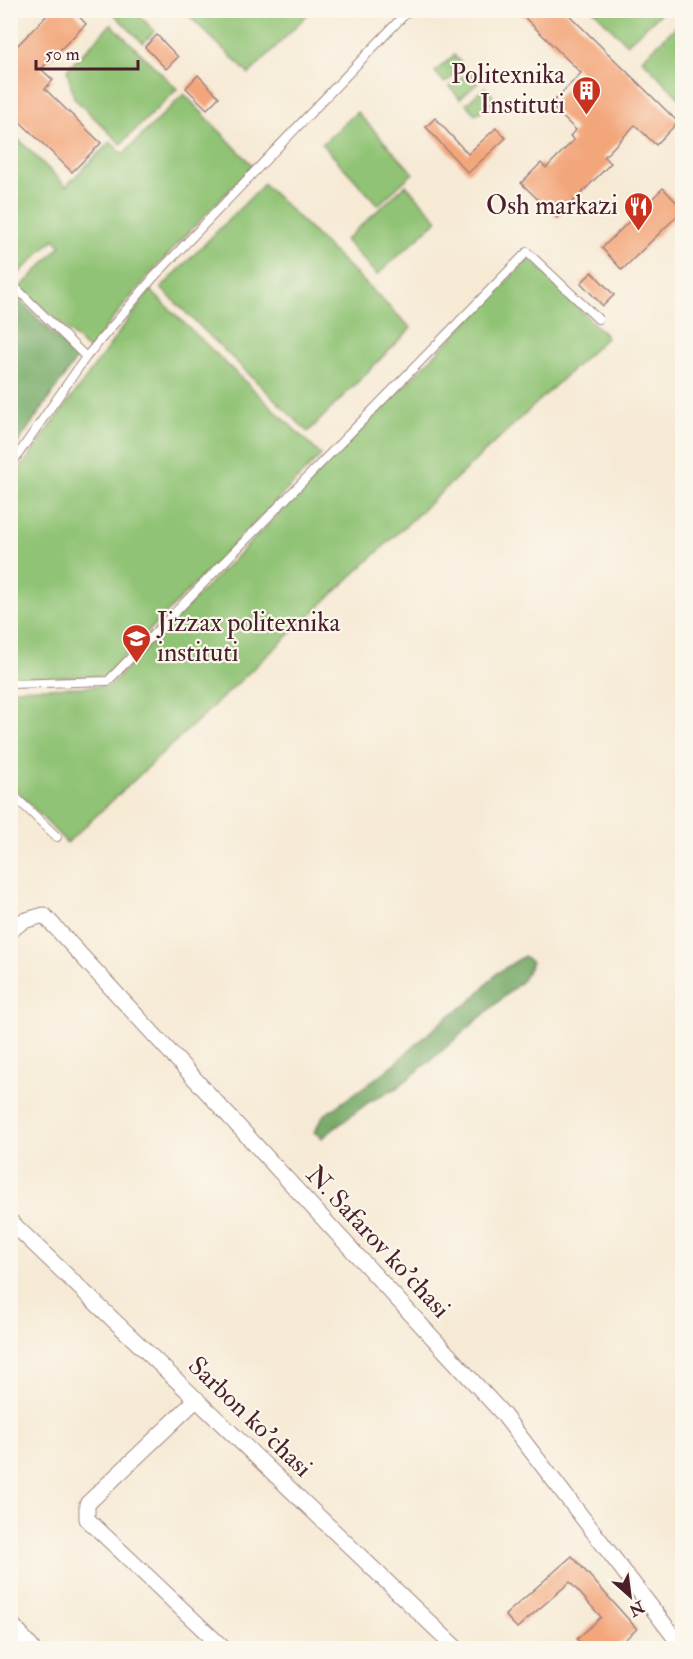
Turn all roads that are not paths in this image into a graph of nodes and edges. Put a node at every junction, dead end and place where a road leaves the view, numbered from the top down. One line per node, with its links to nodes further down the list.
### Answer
1 (409, 10): 4 (lane)
2 (10, 282): 4 (lane)
3 (598, 319): 6 (lane)
4 (86, 357): 5 (lane)
5 (10, 466)
6 (10, 684)
7 (10, 792): 8 (lane)
8 (57, 837)
9 (10, 932): 13 (street, N. Safarov ko'chasi)
10 (10, 1221): 11 (street, Sarbon ko'chasi)
11 (197, 1400): 15 (street); 16 (street, Sarbon ko'chasi)
12 (10, 1622): 14 (street)
13 (682, 1647)
14 (32, 1648)
15 (223, 1648)
16 (456, 1648)

